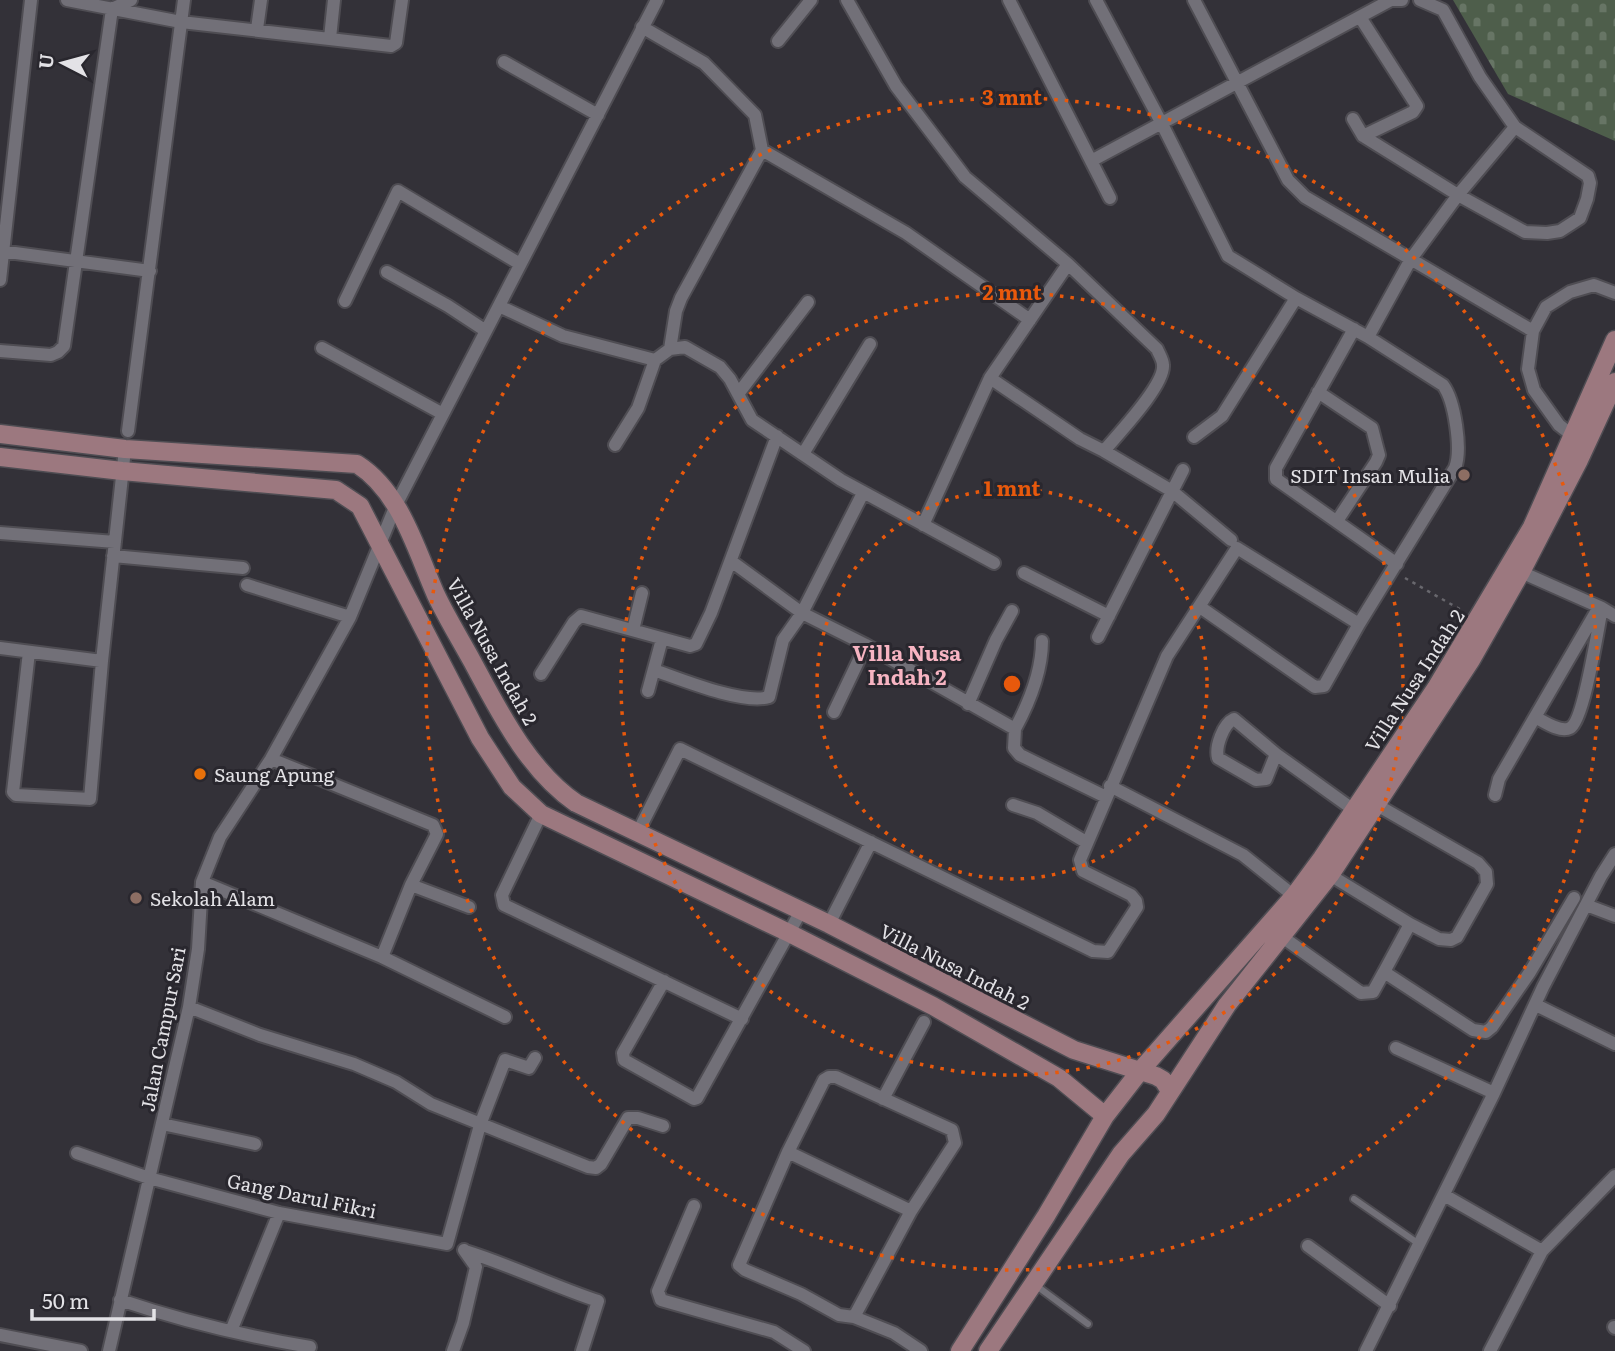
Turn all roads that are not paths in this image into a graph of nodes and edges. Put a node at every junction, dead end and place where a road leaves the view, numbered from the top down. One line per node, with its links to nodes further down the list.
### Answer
1 (31, 0): 34 (street)
2 (67, 0): 16 (street)
3 (131, 0): 16 (street)
4 (184, 0): 18 (street)
5 (261, 0): 20 (street)
6 (334, 0): 21 (street)
7 (402, 0): 21 (street)
8 (657, 0): 19 (street, Jalan Campur Sari)
9 (811, 0): 22 (street)
10 (847, 0): 38 (street)
11 (1009, 0): 31 (street)
12 (1096, 0): 27 (street)
13 (1194, 0): 24 (street)
14 (1402, 0): 17 (street)
15 (1420, 0): 28 (street)
16 (112, 9): 18 (street); 36 (street)
17 (1360, 17): 24 (street); 29 (street)
18 (181, 22): 20 (street); 39 (street)
19 (642, 27): 25 (street, Jalan Campur Sari); 30 (street)
20 (257, 29): 21 (street)
21 (330, 38)
22 (778, 41)
23 (504, 62): 25 (street)
24 (1238, 83): 27 (street); 35 (street)
25 (598, 115): 37 (street, Jalan Campur Sari)
26 (1353, 119): 29 (street)
27 (1162, 124): 31 (street); 43 (street)
28 (1516, 127): 32 (street); 32 (street)
29 (1363, 136): 32 (street)
30 (762, 150): 47 (street); 55 (street)
31 (1091, 161): 33 (street)
32 (1458, 195): 35 (street)
33 (1111, 198)
34 (1, 251): 36 (street); 41 (street)
35 (1411, 259): 50 (street); 51 (street)
36 (75, 260): 39 (street); 56 (street)
37 (520, 264): 44 (street); 46 (street, Jalan Campur Sari)
38 (1068, 264): 47 (street); 69 (street)
39 (150, 271): 67 (street)
40 (387, 272): 49 (street)
41 (0, 280)
42 (1615, 293): 50 (street)
43 (1296, 298): 48 (street); 66 (street)
44 (345, 300)
45 (808, 302): 61 (street)
46 (499, 306): 49 (street, Jalan Campur Sari); 57 (street)
47 (1030, 320): 58 (street)
48 (1354, 329): 51 (street); 60 (street)
49 (486, 331): 62 (street, Jalan Campur Sari)
50 (1533, 331): 65 (street)
51 (1368, 337): 86 (street)
52 (1615, 341): 59 (street, Villa Nusa Indah 2)
53 (870, 344): 70 (street)
54 (322, 348): 62 (street)
55 (670, 349): 57 (street); 61 (street)
56 (0, 351)
57 (655, 360): 68 (street)
58 (990, 378): 69 (street); 78 (street)
59 (1610, 384): 65 (street, Villa Nusa Indah 2); 88 (street, Villa Nusa Indah 2)
60 (1318, 392): 77 (street); 77 (street)
61 (738, 394): 64 (street)
62 (443, 414): 76 (street, Jalan Campur Sari)
63 (0, 435): 67 (street, Villa Nusa Indah 2)
64 (776, 436): 70 (street); 84 (street)
65 (1573, 436): 120 (street, Villa Nusa Indah 2)
66 (1194, 437)
67 (127, 440): 73 (street); 76 (street, Villa Nusa Indah 2)
68 (615, 445)
69 (1104, 451): 74 (street)
70 (803, 454): 75 (street)
71 (0, 457): 73 (street)
72 (1183, 470): 74 (street)
73 (122, 471): 80 (street); 81 (street)
74 (1172, 491): 82 (street); 96 (street)
75 (863, 493): 78 (street); 95 (street)
76 (396, 505): 81 (street, Jalan Campur Sari); 122 (street, Villa Nusa Indah 2)
77 (1337, 521): 86 (street)
78 (923, 525): 85 (street)
79 (0, 533): 80 (street)
80 (115, 542): 83 (street)
81 (381, 544): 98 (street, Jalan Campur Sari); 121 (street)
82 (1234, 544): 92 (street); 99 (street)
83 (113, 556): 87 (street); 107 (street)
84 (731, 561): 95 (street); 102 (street)
85 (994, 563)
86 (1395, 567): 99 (street)
87 (243, 568)
88 (1521, 572): 93 (street); 120 (street, Villa Nusa Indah 2)
89 (1024, 573): 96 (street)
90 (247, 585): 98 (street)
91 (642, 593): 100 (street)
92 (1200, 607): 99 (street); 117 (street)
93 (1601, 607): 97 (street); 113 (street); 113 (street)
94 (1012, 611): 111 (street)
95 (802, 613): 104 (street); 108 (street)
96 (1109, 616): 101 (street)
97 (1615, 616)
98 (350, 617): 116 (street, Jalan Campur Sari)
99 (1359, 624)
100 (633, 630): 102 (street); 109 (street)
101 (1098, 637)
102 (662, 639): 108 (street)
103 (1042, 641): 114 (street)
104 (866, 645): 111 (street); 112 (street)
105 (0, 648): 106 (street)
106 (29, 652): 107 (street); 107 (street)
107 (102, 661)
108 (654, 670): 110 (street)
109 (541, 674)
110 (648, 691)
111 (968, 704): 114 (street)
112 (834, 712)
113 (1535, 717): 118 (street)
114 (1015, 729): 117 (street)
115 (1276, 754): 115 (street); 120 (street)
116 (271, 759): 127 (street, Jalan Campur Sari); 128 (street)
117 (1108, 792): 124 (street); 129 (street)
118 (1495, 795)
119 (1013, 805): 124 (street)
120 (1365, 808): 126 (street, Villa Nusa Indah 2); 129 (street, Villa Nusa Indah 2); 135 (street)
121 (541, 814): 136 (street); 140 (street)
122 (638, 832): 123 (street); 132 (street, Villa Nusa Indah 2)
123 (871, 842): 124 (street); 134 (street)
124 (1086, 842)
125 (1615, 854): 130 (street)
126 (1330, 875): 135 (street); 137 (street, Villa Nusa Indah 2)
127 (202, 882): 138 (street); 142 (street, Jalan Campur Sari)
128 (411, 885): 131 (street); 138 (street)
129 (1294, 896): 149 (street, Villa Nusa Indah 2)
130 (1580, 902): 133 (street); 139 (street); 141 (street)
131 (469, 906)
132 (801, 911): 134 (street, Villa Nusa Indah 2); 136 (street)
133 (1615, 916)
134 (829, 924): 149 (street, Villa Nusa Indah 2)
135 (1410, 924): 139 (street)
136 (789, 933): 144 (street); 153 (street)
137 (1280, 936): 139 (street); 150 (street, Villa Nusa Indah 2)
138 (382, 957): 143 (street)
139 (1384, 972)
140 (664, 981): 144 (street); 144 (street)
141 (1536, 1005): 146 (street); 151 (street)
142 (189, 1007): 154 (street, Jalan Campur Sari); 155 (street)
143 (505, 1017)
144 (742, 1019)
145 (924, 1022): 152 (street)
146 (1615, 1044)
147 (1396, 1048): 151 (street)
148 (535, 1059): 155 (street)
149 (1140, 1071): 150 (street, Villa Nusa Indah 2); 153 (street, Villa Nusa Indah 2)
150 (1170, 1091): 160 (street, Villa Nusa Indah 2)
151 (1494, 1093): 163 (street)
152 (883, 1099): 158 (street); 166 (street)
153 (1101, 1123): 160 (street); 187 (street, Villa Nusa Indah 2)
154 (162, 1124): 157 (street); 162 (street, Jalan Campur Sari)
155 (480, 1125): 156 (street); 168 (street)
156 (663, 1126)
157 (255, 1144)
158 (788, 1152): 166 (street); 176 (street)
159 (77, 1153): 162 (street, Gang Darul Fikri)
160 (1121, 1154): 173 (street, Villa Nusa Indah 2)
161 (1615, 1176): 172 (street)
162 (149, 1178): 167 (street, Gang Darul Fikri); 174 (street, Jalan Campur Sari)
163 (1444, 1195): 169 (street); 172 (street)
164 (1354, 1199): 169 (lane)
165 (694, 1206): 185 (street)
166 (911, 1211): 176 (street)
167 (279, 1213): 168 (street, Gang Darul Fikri); 178 (street)
168 (447, 1244): 171 (street, Gang Darul Fikri)
169 (1419, 1244): 175 (street)
170 (1308, 1246): 175 (street)
171 (465, 1251): 183 (street); 184 (street, Gang Darul Fikri)
172 (1542, 1251): 190 (street)
173 (1032, 1283): 177 (lane); 188 (street, Villa Nusa Indah 2)
174 (120, 1300): 178 (street); 182 (street, Jalan Campur Sari)
175 (1390, 1306): 189 (street)
176 (854, 1317): 186 (street)
177 (1088, 1324)
178 (231, 1331): 180 (street)
179 (0, 1335): 181 (street)
180 (310, 1347)
181 (81, 1351)
182 (109, 1351)
183 (453, 1351)
184 (582, 1351)
185 (804, 1351)
186 (921, 1351)
187 (960, 1351)
188 (988, 1351)
189 (1366, 1351)
190 (1490, 1351)

